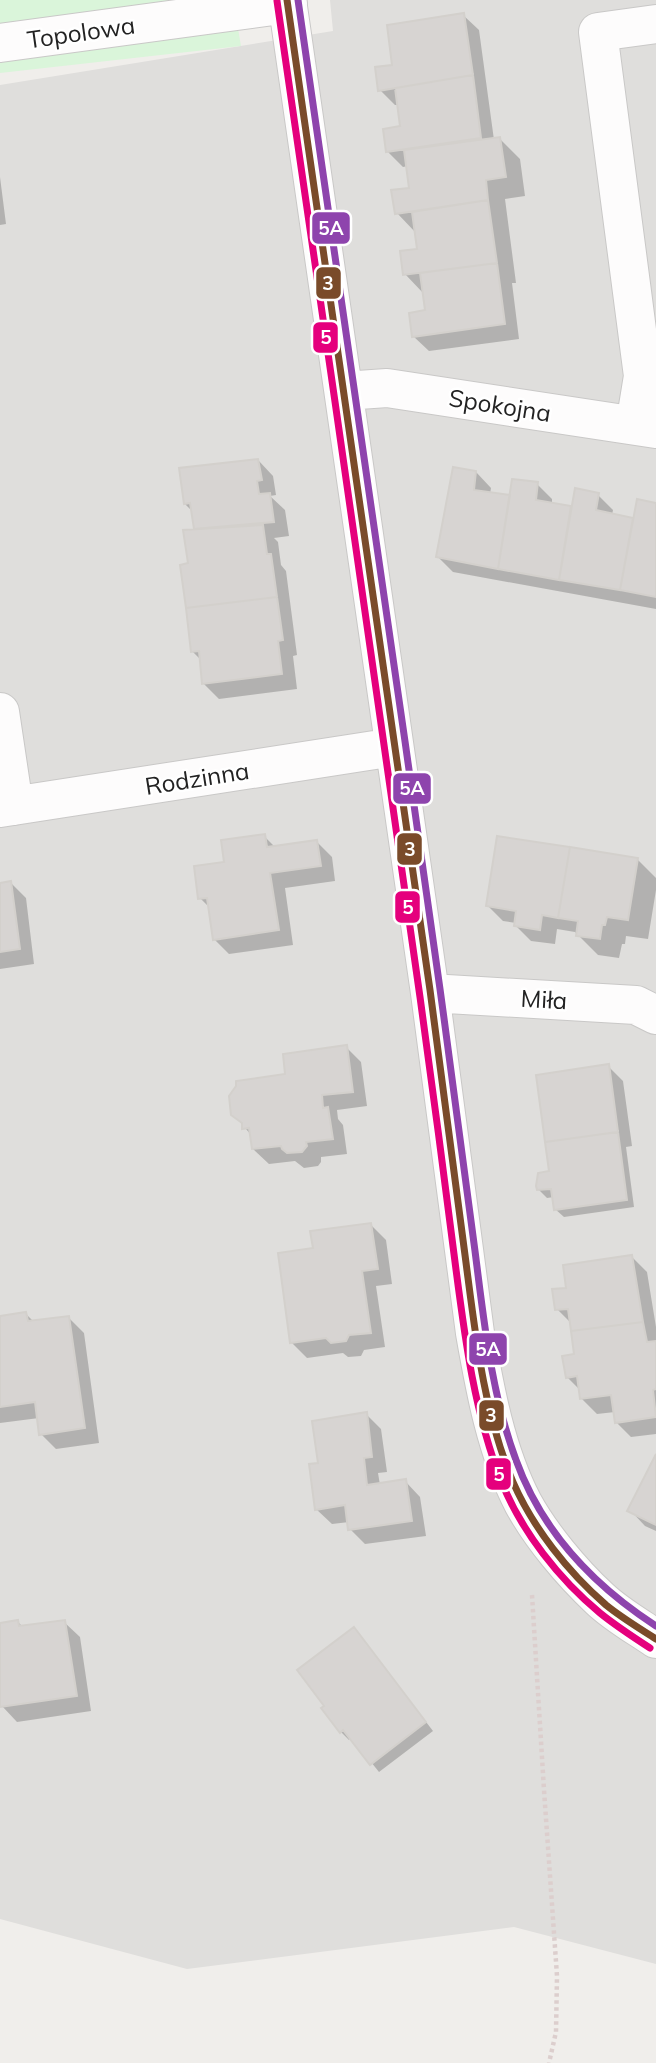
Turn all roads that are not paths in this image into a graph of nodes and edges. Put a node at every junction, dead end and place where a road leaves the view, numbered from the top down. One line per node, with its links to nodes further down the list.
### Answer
1 (287, 2): 3 (street, Topolowa); 4 (street)
2 (656, 24): 5 (street)
3 (0, 43)
4 (344, 391): 5 (street, Spokojna); 7 (street)
5 (645, 427)
6 (0, 712): 8 (street)
7 (394, 747): 8 (street, Rodzinna); 9 (street)
8 (7, 807)
9 (430, 993): 10 (street, Miła); 11 (street)
10 (656, 1015)
11 (656, 1639)

